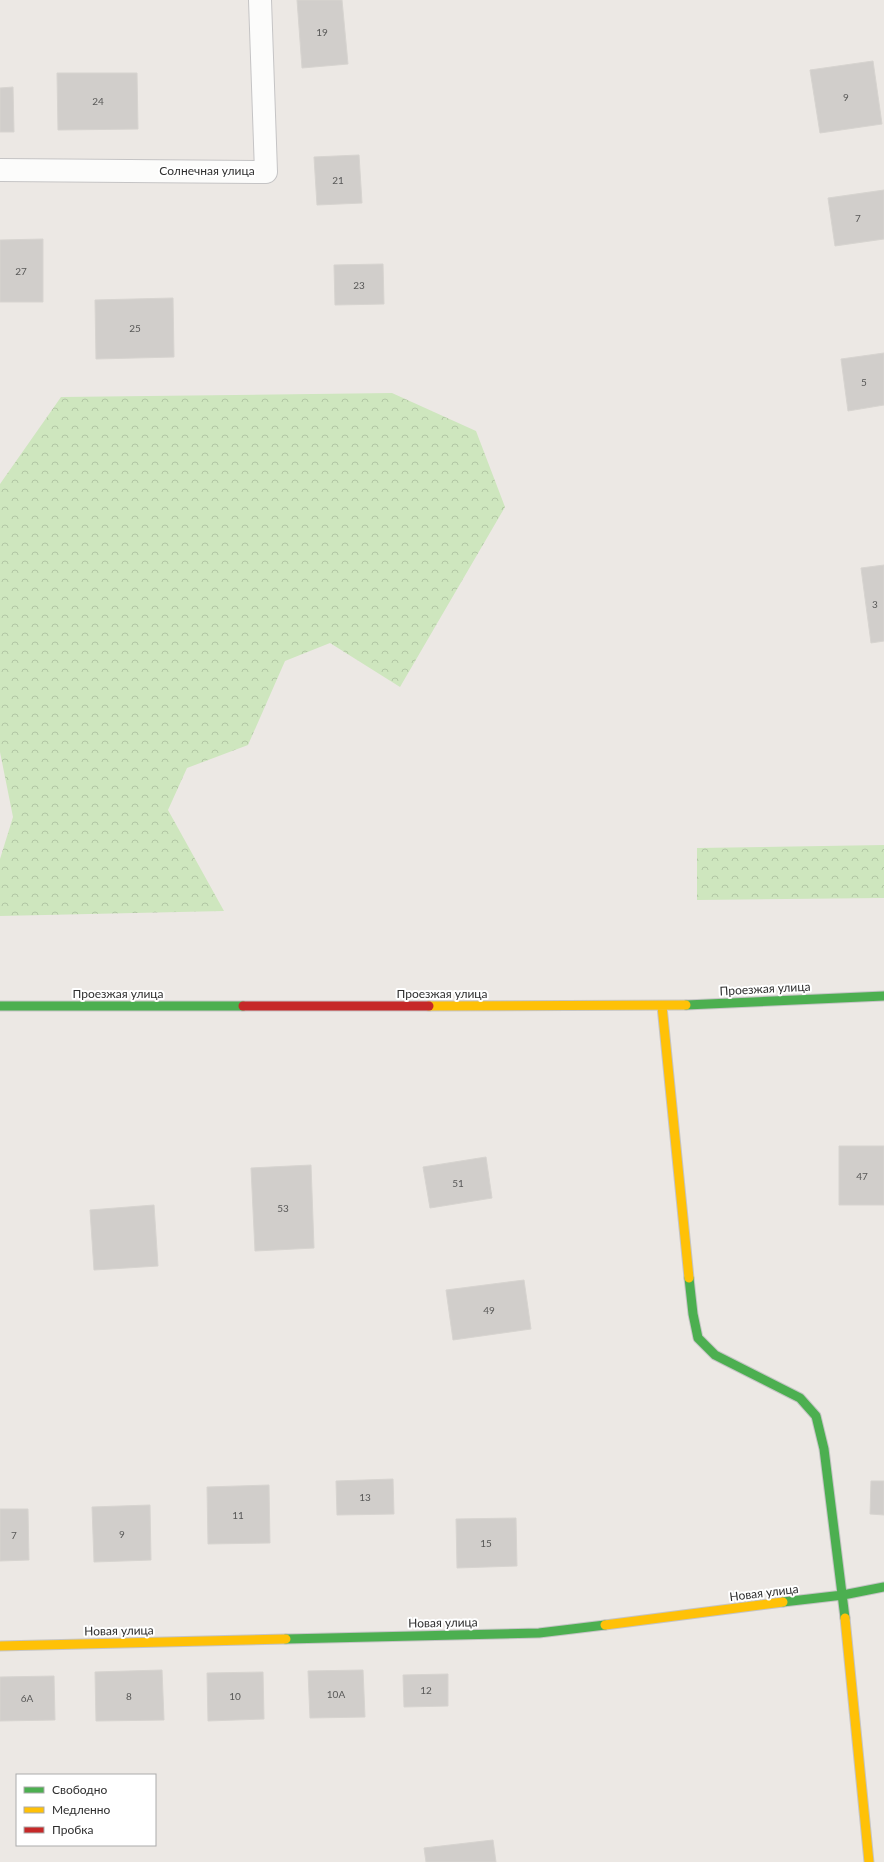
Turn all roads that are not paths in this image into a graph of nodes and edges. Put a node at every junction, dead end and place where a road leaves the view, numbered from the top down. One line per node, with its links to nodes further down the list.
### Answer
1 (260, 0): 2 (street, Солнечная улица)
2 (0, 170)
3 (884, 996): 5 (street, Проезжая улица)
4 (0, 1006): 5 (street, Проезжая улица)
5 (662, 1006): 7 (street)
6 (884, 1587): 7 (street, Новая улица)
7 (843, 1595): 8 (street, Новая улица); 9 (street)
8 (0, 1646)
9 (869, 1862)

